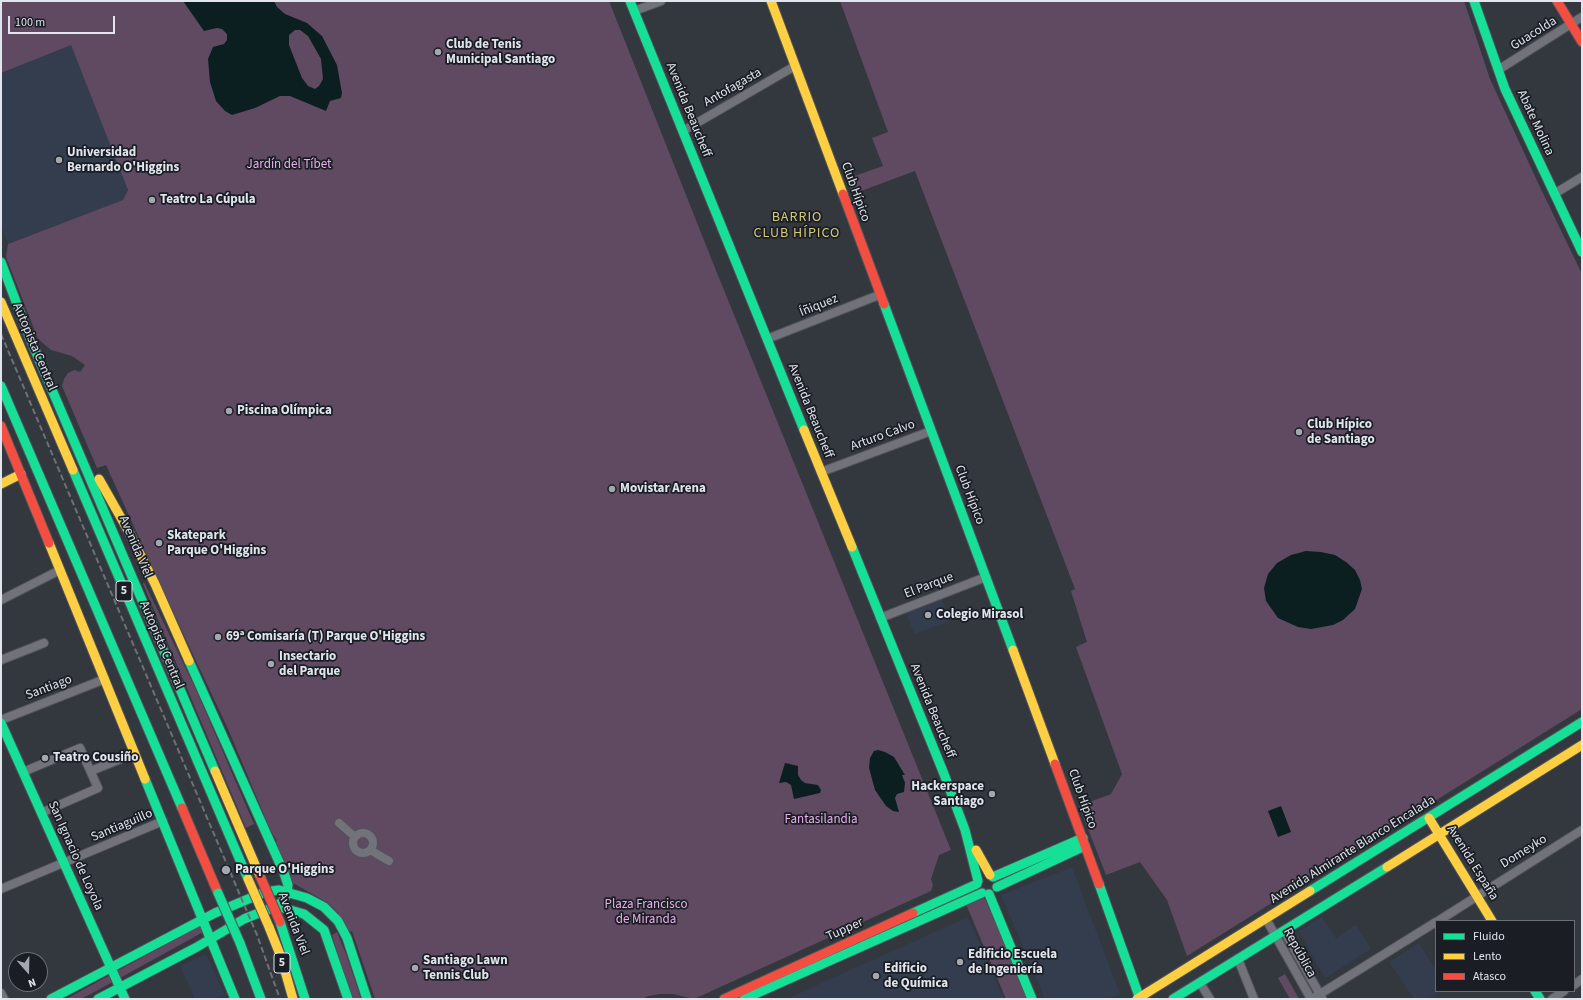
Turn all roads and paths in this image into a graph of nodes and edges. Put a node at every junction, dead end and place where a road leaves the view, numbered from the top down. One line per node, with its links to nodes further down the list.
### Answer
1 (630, 1): 6 (main road, Avenida Beaucheff)
2 (661, 1): 6 (street)
3 (771, 1): 10 (main road, Club Hípico)
4 (1474, 1): 11 (main road, Abate Molina)
5 (1557, 1): 8 (main road)
6 (634, 11): 12 (main road, Avenida Beaucheff)
7 (1582, 17): 8 (street, Guacolda)
8 (1571, 24): 9 (main road); 11 (street, Guacolda)
9 (1582, 42)
10 (795, 66): 12 (street, Antofagasta); 17 (main road, Club Hípico)
11 (1498, 70): 14 (main road, Abate Molina)
12 (683, 131): 19 (main road, Avenida Beaucheff)
13 (1582, 177): 14 (street)
14 (1554, 194): 15 (main road, Abate Molina)
15 (1582, 252)
16 (1, 262): 23 (main road, Avenida Viel)
17 (880, 295): 19 (street, Íñiquez); 22 (main road, Club Hípico)
18 (1, 302): 81 (main road, Autopista Central / 5, bridge)
19 (767, 339): 24 (main road, Avenida Beaucheff)
20 (1, 386): 80 (main road, bridge)
21 (1, 426): 25 (main road)
22 (931, 431): 24 (street, Arturo Calvo); 28 (main road, Club Hípico)
23 (76, 442): 57 (main road); 82 (main road, Avenida Viel, bridge)
24 (821, 472): 30 (main road, Avenida Beaucheff)
25 (21, 474): 26 (main road); 27 (main road)
26 (1, 484)
27 (60, 570): 29 (street); 33 (main road)
28 (986, 577): 30 (street, El Parque); 49 (main road, Club Hípico)
29 (1, 600)
30 (880, 618): 45 (main road, Avenida Beaucheff)
31 (44, 643): 32 (street)
32 (1, 660)
33 (105, 679): 34 (street, Santiago); 38 (main road)
34 (1, 720)
35 (1582, 722): 42 (main road, Avenida Almirante Blanco Encalada)
36 (1, 723): 40 (main road, San Ignacio de Loyola)
37 (1582, 745): 47 (main road)
38 (135, 753): 39 (street); 43 (main road)
39 (91, 771): 40 (street); 41 (street)
40 (23, 772): 41 (main road, San Ignacio de Loyola)
41 (41, 813): 52 (main road, San Ignacio de Loyola)
42 (1429, 818): 47 (main road, Avenida España); 62 (main road, Avenida Almirante Blanco Encalada)
43 (163, 821): 52 (street, Santiaguillo); 61 (main road)
44 (339, 823): 48 (street)
45 (965, 830): 53 (main road, Avenida Beaucheff); 54 (main road, Avenida Beaucheff)
46 (1582, 830): 59 (street, Domeyko)
47 (1440, 835): 59 (main road, Avenida España); 66 (main road)
48 (355, 837): 50 (street); 50 (street)
49 (1084, 842): 53 (main road); 55 (main road); 88 (main road, Club Hípico)
50 (370, 850): 51 (street)
51 (389, 861)
52 (64, 864): 56 (street, Santiaguillo); 69 (main road, San Ignacio de Loyola)
53 (992, 876): 54 (main road); 55 (main road)
54 (978, 882): 58 (main road); 85 (main road, Tupper)
55 (997, 887): 58 (main road)
56 (1, 889)
57 (288, 891): 60 (main road); 61 (main road); 84 (main road)
58 (986, 894): 86 (main road, Tupper); 87 (main road)
59 (1477, 896): 63 (street, Domeyko); 64 (main road, Avenida España)
60 (275, 907): 67 (main road); 83 (main road)
61 (203, 919): 67 (main road); 69 (main road)
62 (1266, 919): 66 (street, República); 88 (main road, Avenida Almirante Blanco Encalada)
63 (1440, 920)
64 (1491, 920)
65 (1435, 923): 74 (street, Domeyko)
66 (1280, 934): 68 (main road); 74 (street, República); 92 (street, República)
67 (211, 939): 71 (main road); 79 (main road)
68 (1238, 959): 70 (main road); 91 (street)
69 (110, 968): 71 (main road, San Ignacio de Loyola); 76 (main road)
70 (1200, 983): 89 (main road); 90 (street)
71 (120, 987): 77 (main road); 78 (main road, San Ignacio de Loyola)
72 (1562, 992): 93 (street)
73 (1, 993): 75 (street)
74 (1321, 997): 92 (street, Domeyko)
75 (4, 999)
76 (51, 999)
77 (98, 999)
78 (125, 999)
79 (235, 999)
80 (261, 999)
81 (293, 999)
82 (305, 999)
83 (348, 999)
84 (367, 999)
85 (724, 999)
86 (744, 999)
87 (1032, 999)
88 (1139, 999)
89 (1173, 999)
90 (1210, 999)
91 (1254, 999)
92 (1312, 999)
93 (1552, 999)

